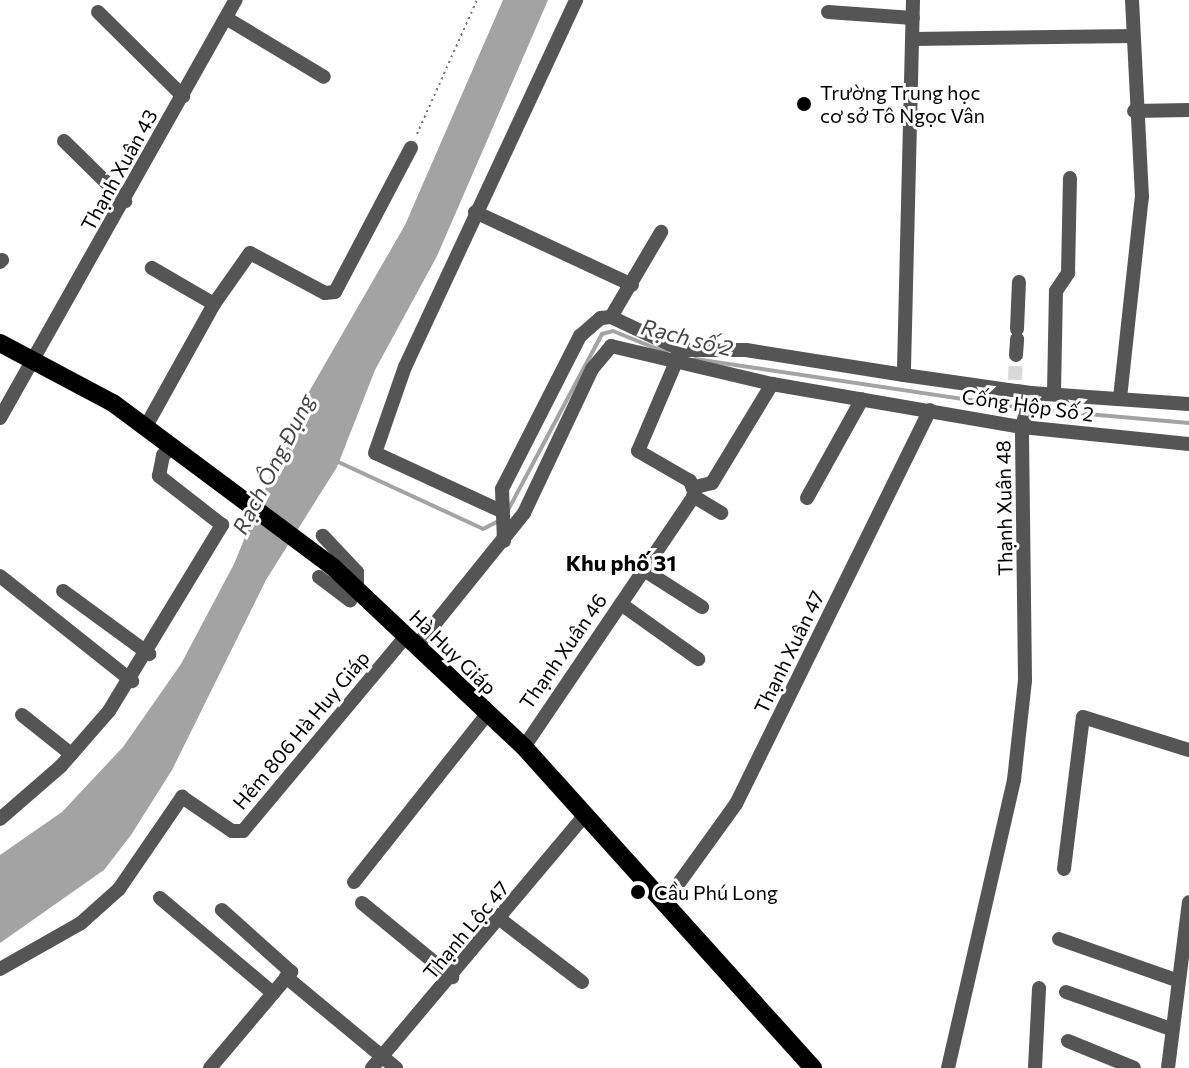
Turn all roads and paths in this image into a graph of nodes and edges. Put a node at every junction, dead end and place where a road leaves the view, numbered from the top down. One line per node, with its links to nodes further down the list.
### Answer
1 (236, 0): 8 (street, Thạnh Xuân 43)
2 (477, 0): 17 (path)
3 (576, 0): 20 (street)
4 (913, 0): 9 (street)
5 (1132, 0): 10 (street)
6 (98, 12): 13 (street)
7 (828, 12): 9 (street)
8 (226, 18): 12 (street); 13 (street, Thạnh Xuân 43)
9 (913, 18): 11 (street)
10 (1133, 36): 11 (street); 15 (street)
11 (913, 39): 32 (street)
12 (324, 77)
13 (183, 96): 19 (street, Thạnh Xuân 43)
14 (1189, 110): 15 (street)
15 (1134, 111): 36 (street)
16 (64, 141): 19 (street)
17 (411, 148): 25 (street)
18 (1070, 178): 35 (street)
19 (125, 201): 30 (street, Thạnh Xuân 43)
20 (475, 212): 24 (street); 47 (street)
21 (661, 232): 24 (street)
22 (152, 268): 25 (street)
23 (1019, 282): 29 (street)
24 (632, 285): 26 (street)
25 (214, 304): 42 (street)
26 (611, 317): 28 (street); 47 (street)
27 (0, 343): 30 (main road, Hà Huy Giáp)
28 (681, 350): 31 (street); 32 (street)
29 (1016, 355)
30 (35, 359): 40 (street, Thạnh Xuân 43); 42 (main road, Hà Huy Giáp)
31 (678, 366): 33 (street, Cống Hộp Số 2); 45 (street); 49 (street, Cống Hộp Số 2)
32 (904, 375): 34 (street)
33 (772, 384): 37 (street, Cống Hộp Số 2); 45 (street, Thạnh Xuân 46)
34 (1031, 393): 35 (street); 41 (street, Thạnh Xuân 48)
35 (1054, 393): 36 (street)
36 (1120, 398): 38 (street)
37 (862, 399): 39 (street, Cống Hộp Số 2); 46 (street)
38 (1189, 404)
39 (930, 410): 41 (street, Cống Hộp Số 2); 71 (street, Thạnh Xuân 47)
40 (0, 418)
41 (1022, 427): 43 (street, Cống Hộp Số 2); 92 (street, Thạnh Xuân 48)
42 (145, 428): 44 (main road, Hà Huy Giáp)
43 (1189, 444)
44 (173, 448): 53 (main road, Hà Huy Giáp); 58 (street)
45 (694, 492): 48 (street); 51 (street, Thạnh Xuân 46)
46 (807, 498)
47 (499, 511): 49 (street)
48 (721, 513)
49 (503, 535): 57 (street, Cống Hộp Số 2)
50 (323, 536): 53 (street)
51 (644, 570): 55 (street, Thạnh Xuân 46); 56 (street)
52 (0, 576): 60 (street)
53 (357, 590): 57 (main road, Hà Huy Giáp)
54 (63, 591): 58 (street)
55 (621, 604): 59 (street); 63 (street, Thạnh Xuân 46)
56 (702, 607)
57 (411, 642): 61 (main road, Hà Huy Giáp); 77 (street, Hẻm 806 Hà Huy Giáp)
58 (149, 654): 60 (street)
59 (698, 659)
60 (132, 681): 65 (street)
61 (487, 714): 63 (main road, Hà Huy Giáp); 69 (street)
62 (22, 715): 65 (street)
63 (524, 747): 66 (main road, Hà Huy Giáp)
64 (1189, 750): 68 (street)
65 (71, 754): 67 (street)
66 (586, 814): 71 (main road, Hà Huy Giáp); 75 (street, Thạnh Lộc 47)
67 (0, 819)
68 (1064, 869)
69 (354, 882)
70 (160, 898): 84 (street)
71 (666, 901): 88 (main road, Hà Huy Giáp)
72 (1189, 902): 80 (street)
73 (362, 903): 79 (street)
74 (222, 910): 78 (street)
75 (501, 920): 79 (street, Thạnh Lộc 47); 81 (street)
76 (1059, 939): 80 (street)
77 (0, 969)
78 (286, 977): 84 (street); 87 (street)
79 (452, 977): 87 (street, Thạnh Lộc 47)
80 (1176, 980): 85 (street)
81 (582, 982)
82 (1039, 988): 93 (street)
83 (1066, 992): 85 (street)
84 (273, 993): 89 (street)
85 (1171, 1029): 95 (street)
86 (1068, 1041): 94 (street)
87 (382, 1056): 90 (street, Thạnh Lộc 47); 91 (street)
88 (808, 1066)
89 (210, 1068)
90 (372, 1068)
91 (396, 1068)
92 (948, 1068)
93 (1035, 1068)
94 (1134, 1068)
95 (1168, 1068)

